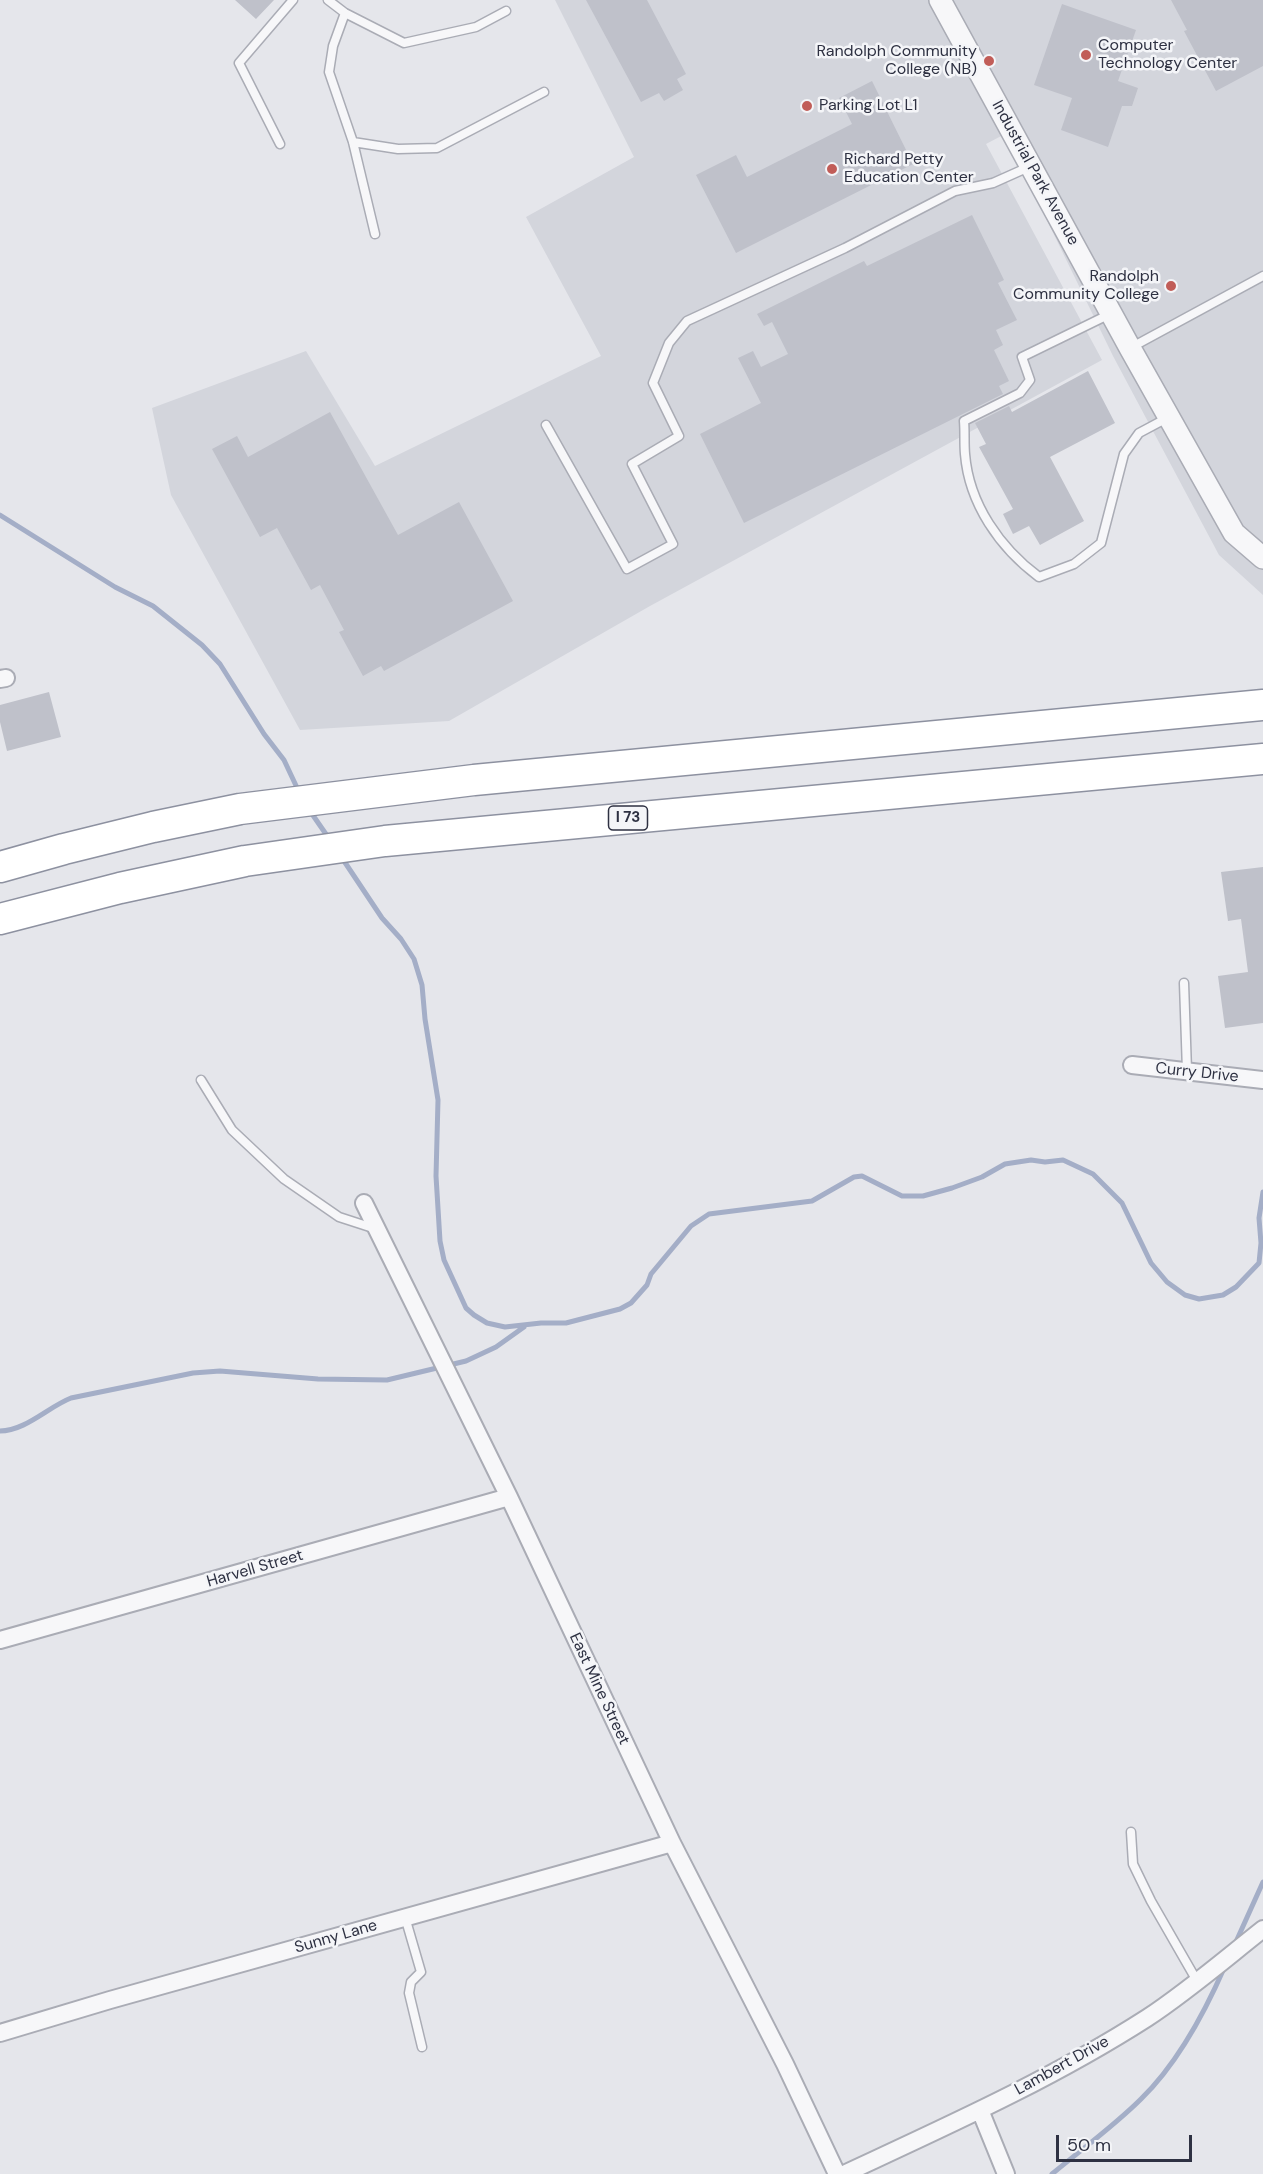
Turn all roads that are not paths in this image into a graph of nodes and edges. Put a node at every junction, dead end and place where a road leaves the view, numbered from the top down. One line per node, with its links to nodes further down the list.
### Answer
1 (293, 0): 8 (lane)
2 (328, 0): 5 (lane)
3 (940, 0): 9 (street, Industrial Park Avenue)
4 (506, 11): 5 (lane)
5 (345, 13): 7 (lane)
6 (544, 92): 7 (lane)
7 (353, 142): 10 (lane)
8 (280, 144)
9 (1031, 166): 12 (street, Industrial Park Avenue); 15 (lane)
10 (375, 234)
11 (1263, 276): 13 (lane)
12 (1112, 314): 13 (street, Industrial Park Avenue); 14 (lane)
13 (1130, 348): 14 (street, Industrial Park Avenue)
14 (1169, 417): 16 (street, Industrial Park Avenue)
15 (546, 425)
16 (1263, 558)
17 (1263, 705): 19 (highway)
18 (1263, 759): 20 (highway, I 73)
19 (0, 867)
20 (0, 919)
21 (1184, 984): 23 (lane)
22 (1131, 1065): 23 (street, Curry Drive)
23 (1187, 1071): 25 (street, Curry Drive)
24 (201, 1080): 27 (lane)
25 (1263, 1080)
26 (364, 1203): 27 (street, East Mine Street)
27 (376, 1229): 28 (street, East Mine Street)
28 (510, 1497): 29 (street, Harvell Street); 31 (street, East Mine Street)
29 (0, 1641)
30 (1131, 1832): 34 (lane)
31 (672, 1843): 32 (street, Sunny Lane); 38 (street, East Mine Street)
32 (405, 1917): 35 (street, Sunny Lane); 36 (lane)
33 (1263, 1929): 34 (street, Lambert Drive)
34 (1197, 1981): 37 (street, Lambert Drive)
35 (0, 2033)
36 (422, 2047)
37 (980, 2110): 39 (street, Lambert Drive); 40 (street)
38 (837, 2174)
39 (844, 2174)
40 (1006, 2174)

